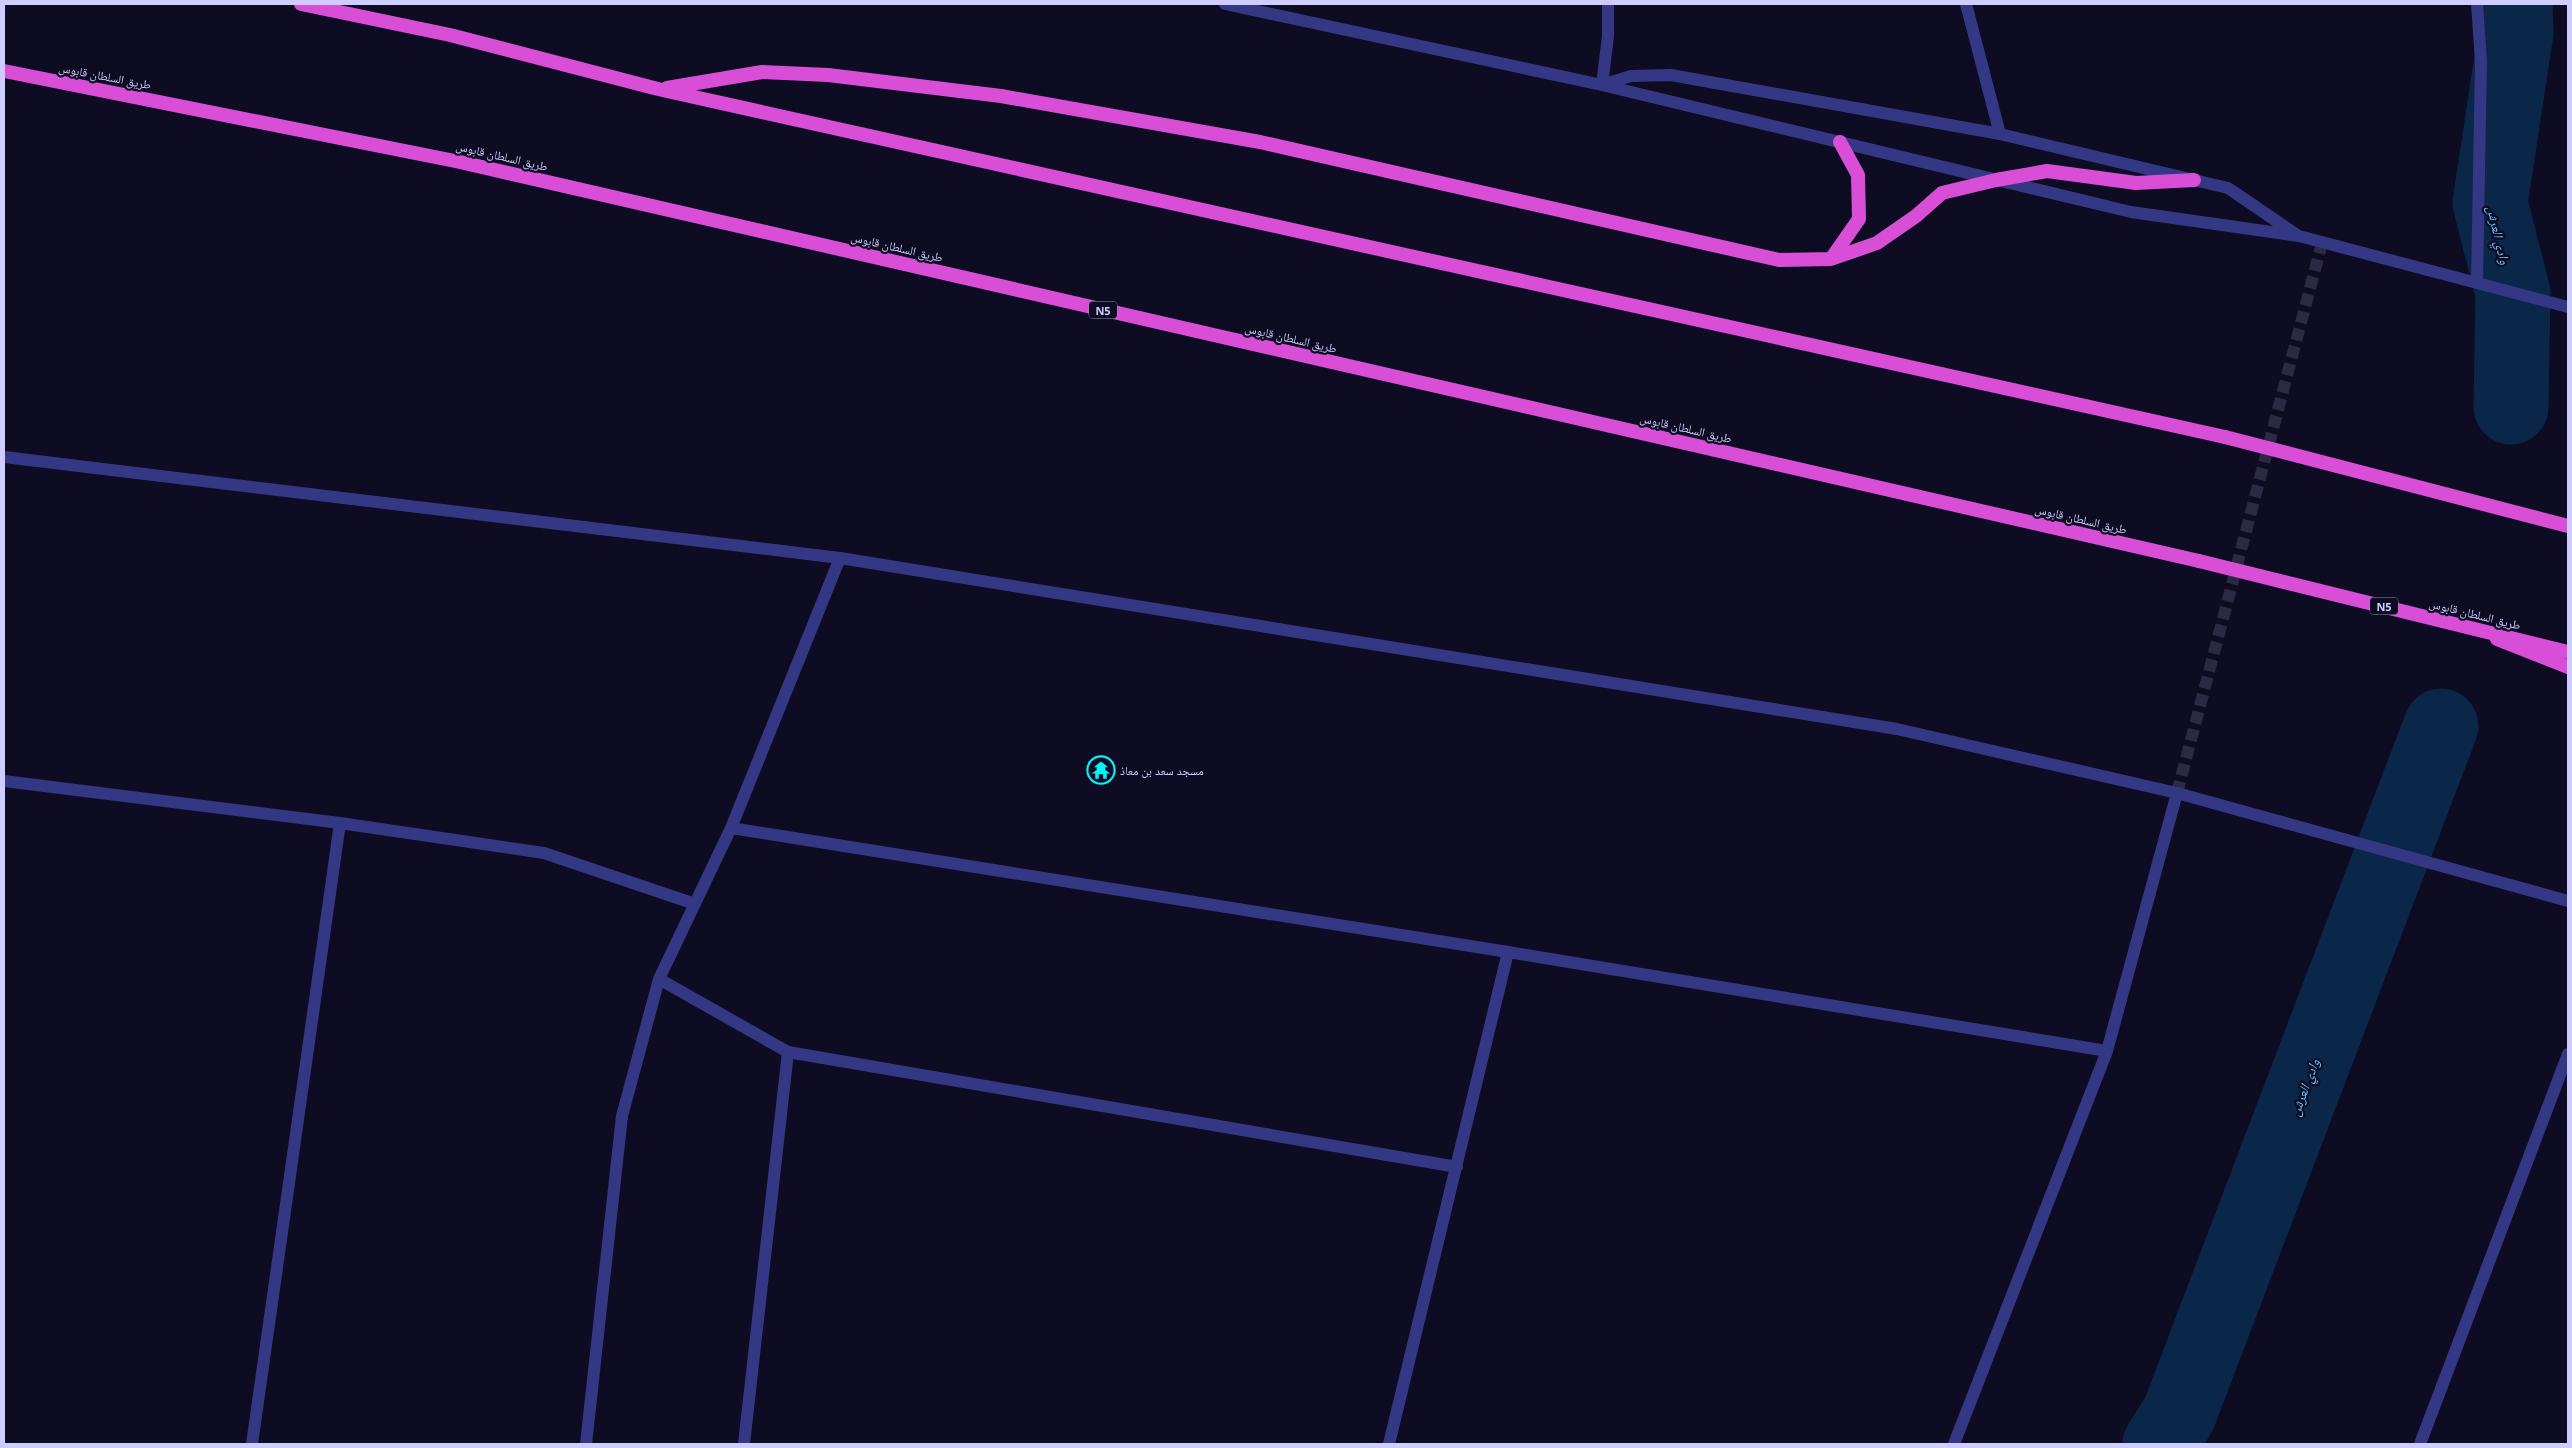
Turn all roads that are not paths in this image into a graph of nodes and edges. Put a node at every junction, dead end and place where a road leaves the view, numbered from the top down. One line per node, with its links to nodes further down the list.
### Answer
1 (301, 4): 8 (highway)
2 (1225, 4): 7 (street)
3 (1608, 4): 7 (street)
4 (1966, 4): 9 (street)
5 (2478, 4): 15 (street)
6 (4, 71): 20 (highway, طريق السلطان قابوس / N5, bridge)
7 (1602, 86): 9 (street); 10 (street)
8 (658, 89): 14 (highway); 18 (highway, bridge)
9 (2000, 134): 12 (street)
10 (1840, 142): 11 (street); 14 (highway)
11 (1996, 180): 12 (highway); 13 (street); 14 (highway)
12 (2194, 180): 13 (street)
13 (2299, 236): 15 (street)
14 (1831, 259)
15 (2477, 283): 16 (street)
16 (2568, 307)
17 (4, 457): 19 (street)
18 (2568, 526)
19 (840, 558): 24 (street); 26 (street)
20 (2466, 627): 21 (highway, طريق السلطان قابوس / N5, bridge); 22 (highway, bridge)
21 (2568, 652)
22 (2568, 667)
23 (4, 782): 25 (street)
24 (2177, 793): 27 (street); 31 (street)
25 (340, 823): 28 (street); 35 (street)
26 (731, 828): 28 (street); 29 (street)
27 (2568, 901)
28 (695, 904): 30 (street)
29 (1508, 952): 31 (street); 34 (street)
30 (659, 979): 32 (street); 36 (street)
31 (2107, 1051): 39 (street)
32 (788, 1052): 34 (street); 37 (street)
33 (2568, 1054): 40 (street)
34 (1457, 1167): 38 (street)
35 (252, 1444)
36 (586, 1444)
37 (744, 1444)
38 (1389, 1444)
39 (1954, 1444)
40 (2420, 1444)

